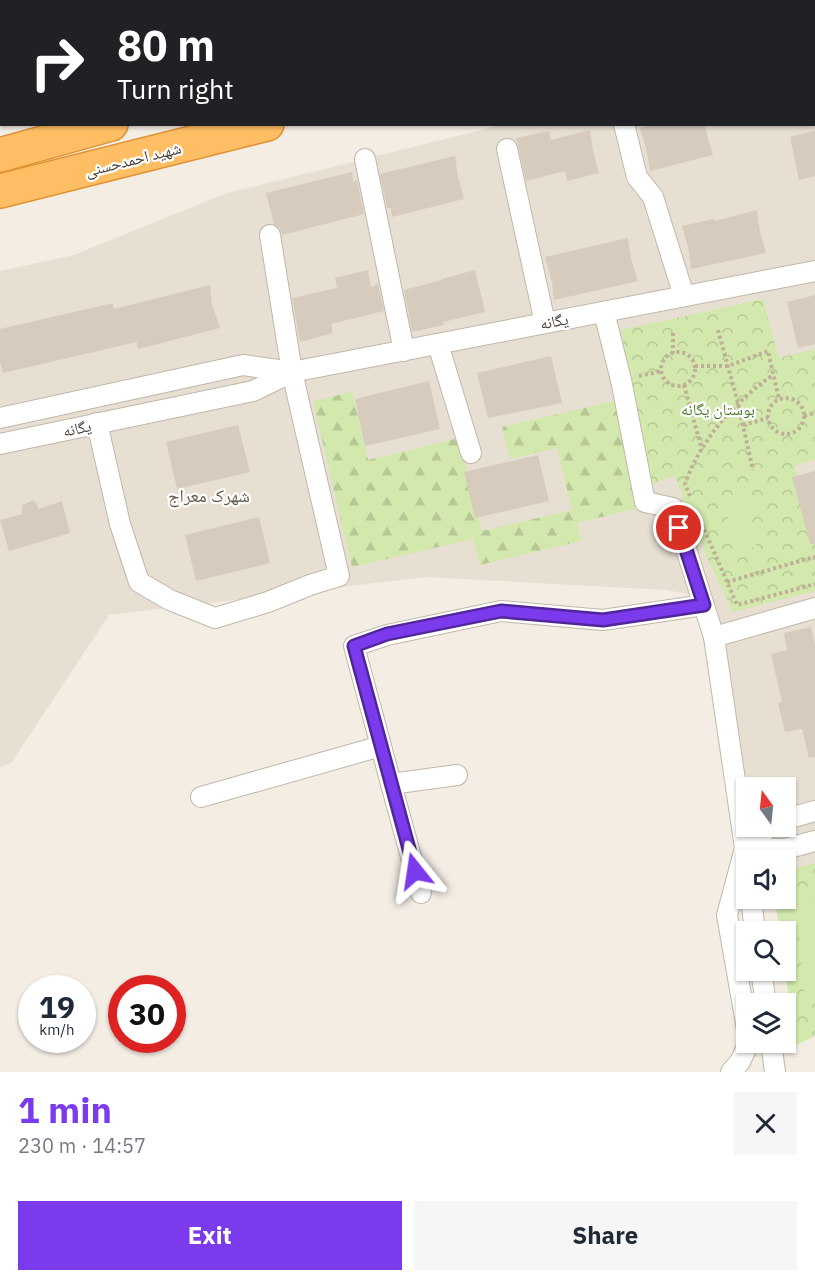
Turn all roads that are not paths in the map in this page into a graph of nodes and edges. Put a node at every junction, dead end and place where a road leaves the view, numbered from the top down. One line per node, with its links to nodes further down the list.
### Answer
1 (104, 126): 5 (highway)
2 (259, 126): 7 (highway, شهید احمدحسنی)
3 (624, 126): 10 (street)
4 (507, 149): 12 (street)
5 (0, 155)
6 (365, 159): 14 (street)
7 (0, 191)
8 (270, 235): 15 (street)
9 (815, 271): 10 (street, یگانه)
10 (684, 296): 11 (street, یگانه)
11 (604, 312): 12 (street, یگانه); 20 (street)
12 (545, 323): 13 (street, یگانه)
13 (438, 344): 14 (street, یگانه); 19 (street)
14 (404, 351): 15 (street, یگانه)
15 (292, 372): 16 (street, یگانه); 17 (street, یگانه); 17 (street)
16 (0, 418)
17 (97, 423): 18 (street, یگانه)
18 (0, 444)
19 (471, 453)
20 (704, 605): 22 (street); 23 (street)
21 (815, 608): 22 (street)
22 (714, 637): 31 (street)
23 (381, 746): 25 (street); 26 (street)
24 (457, 775): 25 (street)
25 (391, 784): 35 (street)
26 (201, 797)
27 (815, 811): 28 (street)
28 (796, 816)
29 (761, 837): 32 (street)
30 (815, 841): 33 (street)
31 (745, 849)
32 (752, 849)
33 (785, 849)
34 (736, 887): 36 (street)
35 (421, 893)
36 (741, 993)
37 (744, 1053): 40 (street)
38 (750, 1053): 41 (street)
39 (772, 1053): 42 (street)
40 (731, 1072)
41 (752, 1072)
42 (775, 1072)

